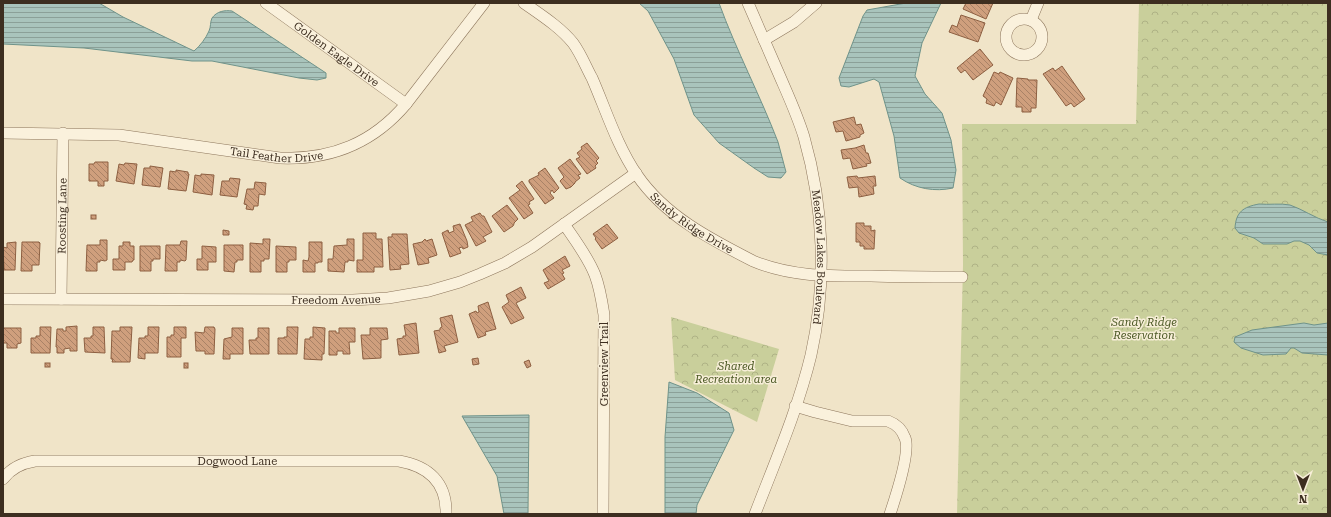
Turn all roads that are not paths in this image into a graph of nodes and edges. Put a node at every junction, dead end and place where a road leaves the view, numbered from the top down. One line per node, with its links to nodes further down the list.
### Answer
1 (266, 3): 9 (street, Golden Eagle Drive)
2 (484, 3): 9 (street, Tail Feather Drive)
3 (524, 3): 12 (street, Sandy Ridge Drive)
4 (748, 3): 8 (street, Meadow Lakes Boulevard)
5 (816, 3): 8 (street)
6 (1038, 3): 7 (street)
7 (1031, 20)
8 (764, 40): 14 (street, Meadow Lakes Boulevard)
9 (406, 104): 11 (street, Tail Feather Drive)
10 (3, 133): 11 (street, Tail Feather Drive)
11 (63, 133): 17 (street, Roosting Lane)
12 (636, 173): 13 (street, Freedom Avenue); 14 (street, Sandy Ridge Drive)
13 (564, 224): 17 (street, Freedom Avenue); 21 (street, Greenview Trail)
14 (821, 276): 15 (street, Sandy Ridge Drive); 18 (street, Meadow Lakes Boulevard)
15 (962, 277)
16 (3, 299): 17 (street, Freedom Avenue)
17 (62, 299)
18 (795, 406): 22 (street, Meadow Lakes Boulevard); 23 (street)
19 (3, 479): 20 (street, Dogwood Lane)
20 (446, 514)
21 (603, 514)
22 (755, 514)
23 (890, 514)

